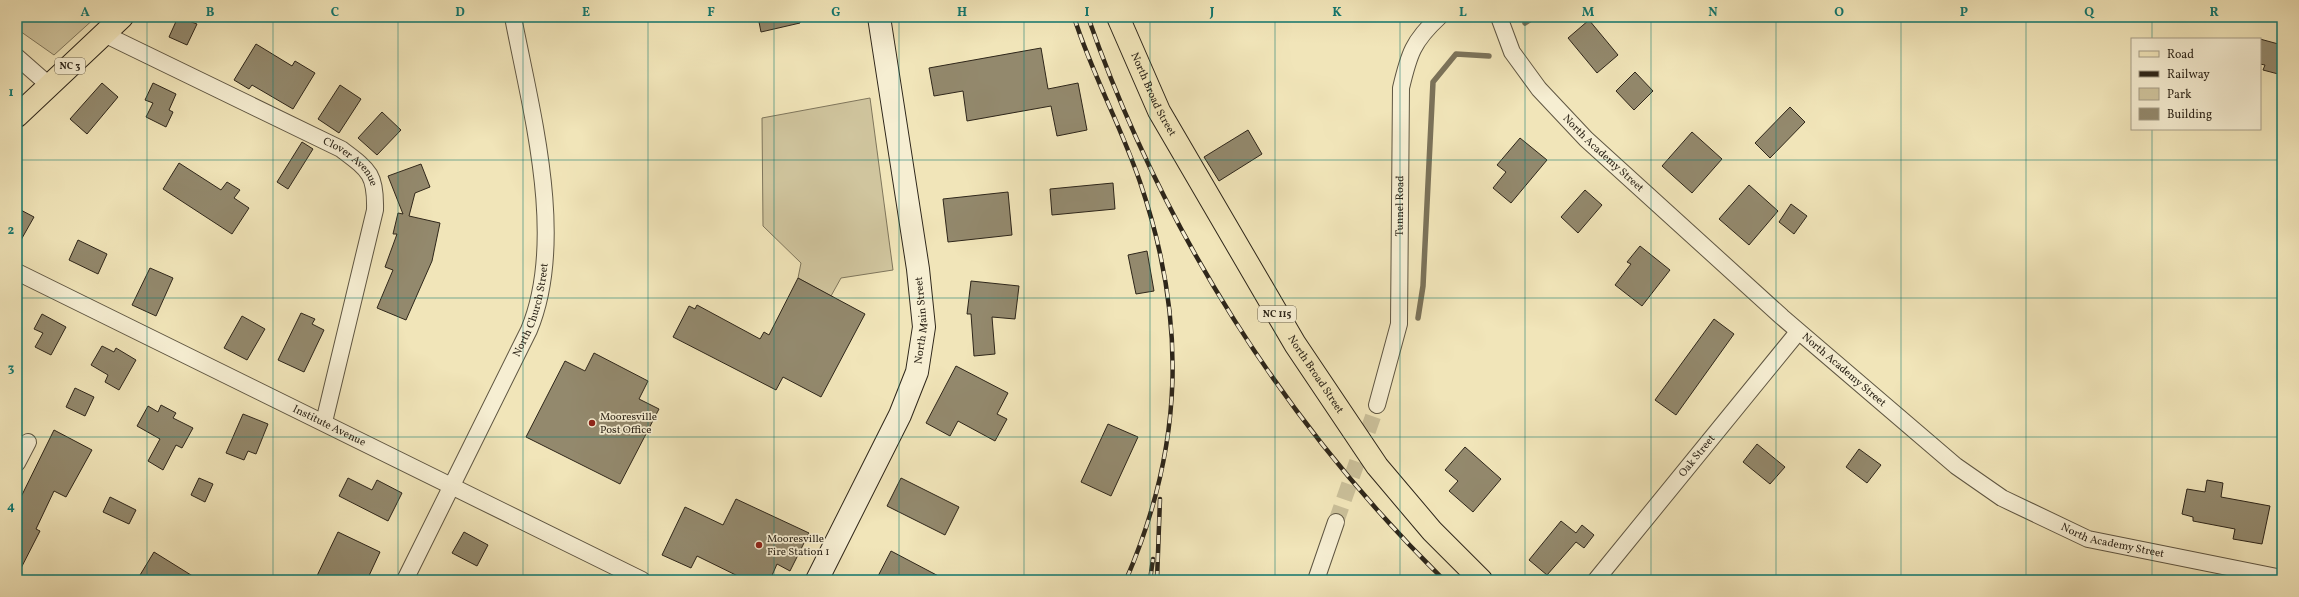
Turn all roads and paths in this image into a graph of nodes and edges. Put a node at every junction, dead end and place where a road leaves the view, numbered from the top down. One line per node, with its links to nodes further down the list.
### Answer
1 (122, 17): 7 (main road, NC 3)
2 (513, 17): 17 (street, North Church Street)
3 (879, 17): 22 (main road, North Main Street)
4 (1118, 17): 24 (main road, North Broad Street / NC 115)
5 (1439, 17): 13 (street, Tunnel Road)
6 (1500, 17): 12 (street, North Academy Street)
7 (104, 34): 9 (main road, NC 3); 14 (street, Clover Avenue)
8 (17, 57): 9 (street)
9 (50, 86): 10 (main road, NC 3)
10 (17, 116)
11 (17, 272): 14 (street, Institute Avenue)
12 (1798, 332): 19 (street, North Academy Street); 25 (street, Oak Street)
13 (1377, 405)
14 (324, 422): 17 (street, Institute Avenue)
15 (28, 442): 16 (street)
16 (17, 463)
17 (452, 486): 20 (street, North Church Street); 21 (street, Institute Avenue)
18 (1336, 522): 23 (street)
19 (2282, 578)
20 (405, 580)
21 (642, 580)
22 (817, 580)
23 (1316, 580)
24 (1481, 580)
25 (1596, 580)

